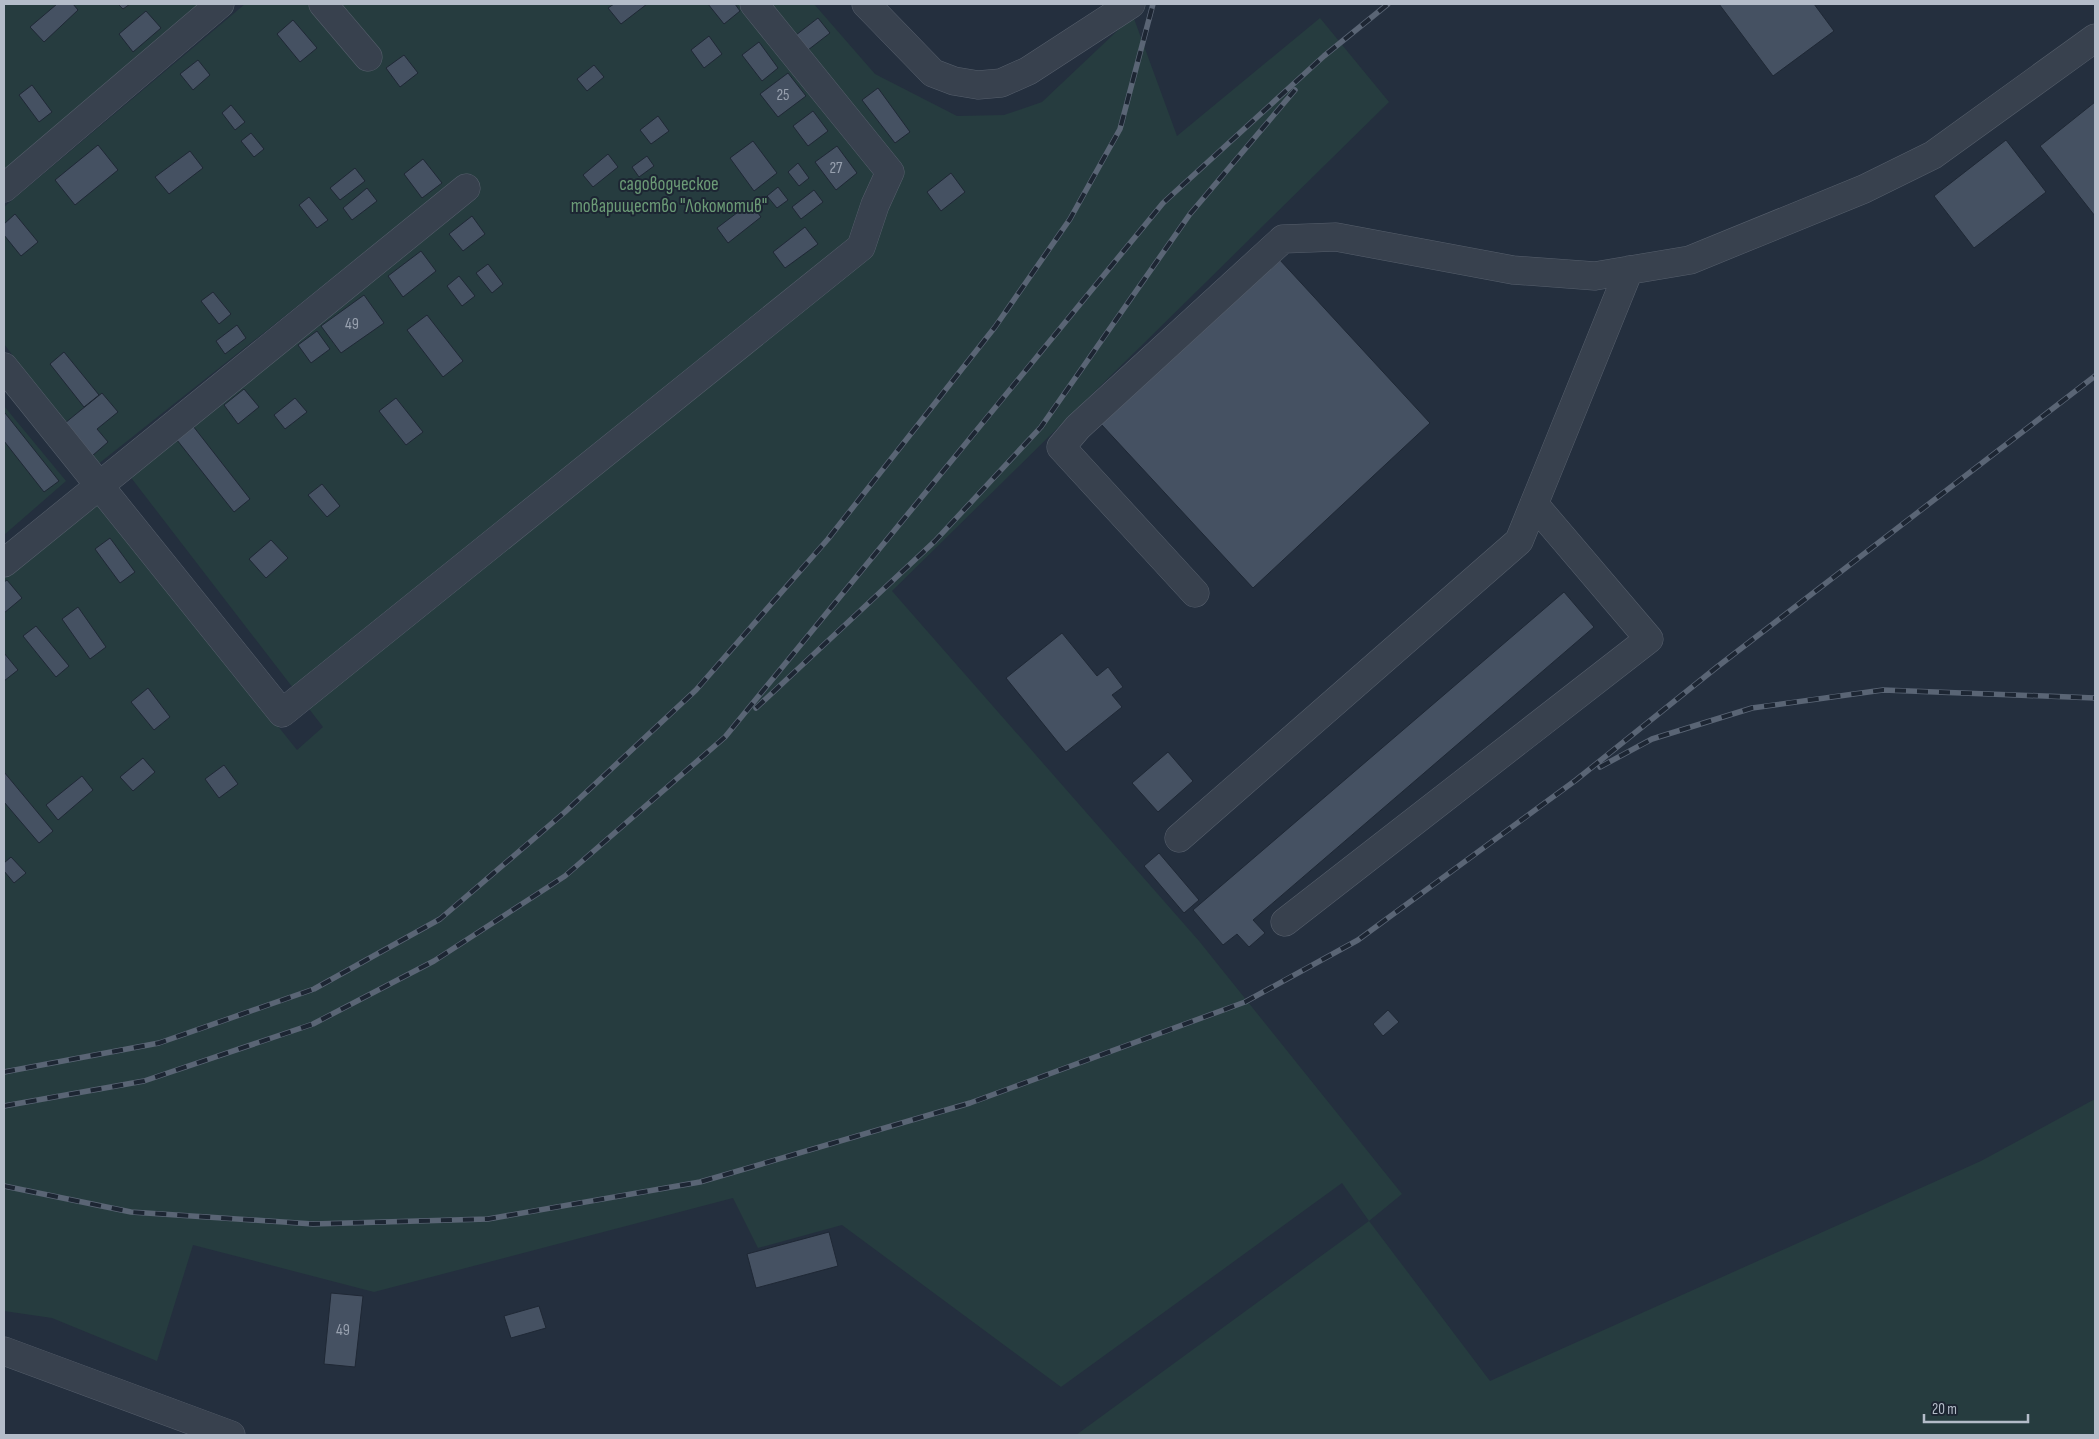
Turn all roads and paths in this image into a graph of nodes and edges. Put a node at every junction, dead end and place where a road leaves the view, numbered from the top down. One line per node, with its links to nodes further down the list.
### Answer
1 (220, 4): 8 (street)
2 (323, 4): 7 (street)
3 (754, 4): 12 (street)
4 (866, 4): 5 (street)
5 (1131, 4)
6 (2095, 38): 10 (street)
7 (368, 57)
8 (4, 188)
9 (466, 188): 12 (street)
10 (1630, 270): 13 (street); 15 (street)
11 (4, 367): 12 (street)
12 (99, 485): 14 (street)
13 (1534, 504): 16 (street); 17 (street)
14 (4, 562)
15 (1195, 594)
16 (1179, 838)
17 (1284, 922)
18 (4, 1351): 19 (street)
19 (231, 1435)

